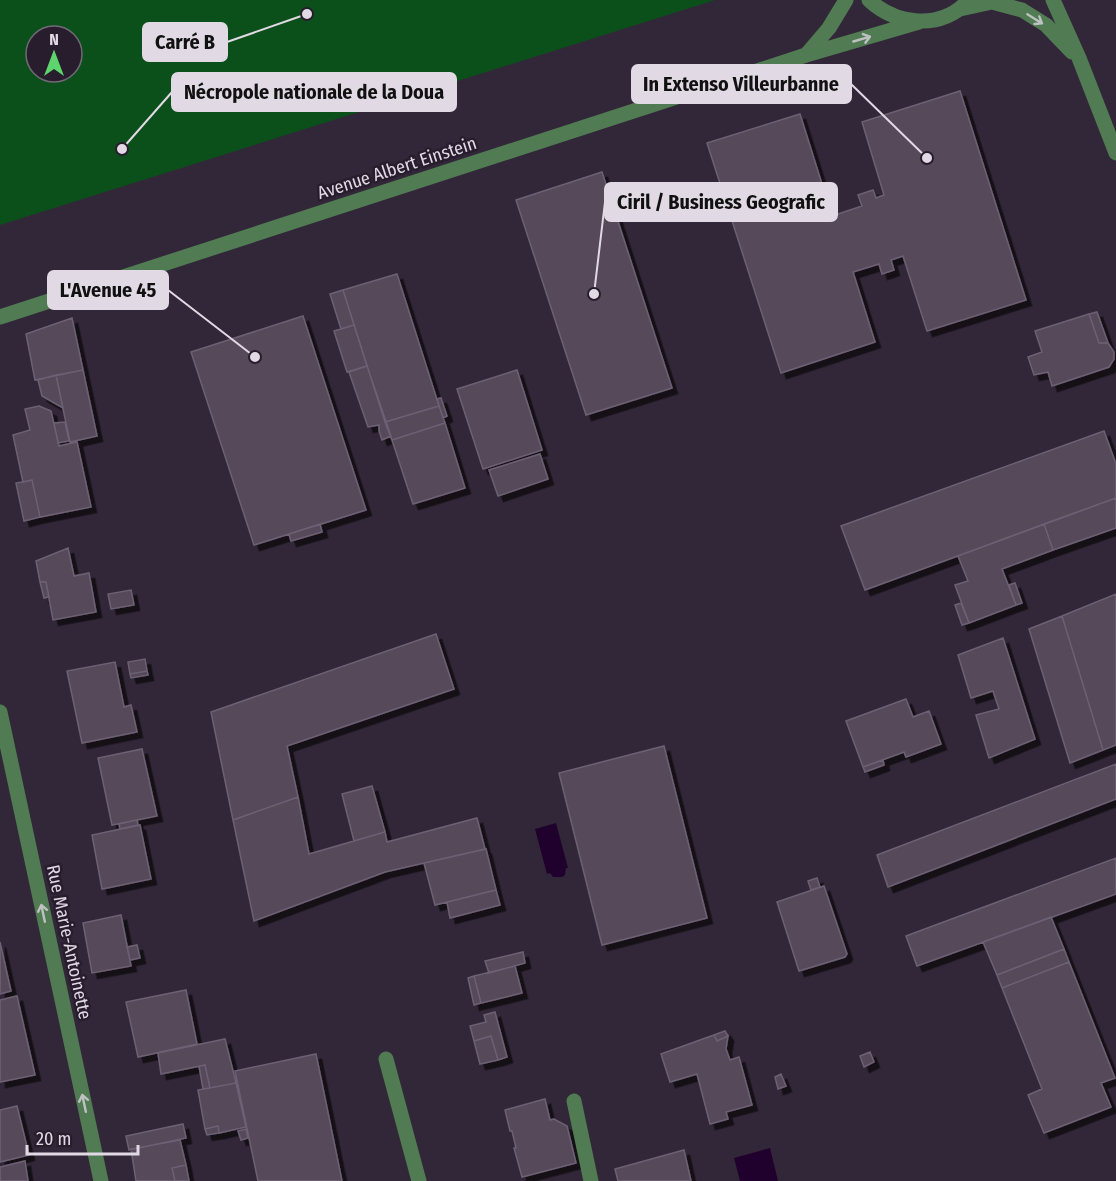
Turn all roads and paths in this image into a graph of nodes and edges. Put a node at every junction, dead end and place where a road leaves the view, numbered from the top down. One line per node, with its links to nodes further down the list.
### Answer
1 (846, 0): 6 (street)
2 (869, 0): 5 (street)
3 (1053, 0): 7 (street)
4 (964, 4): 5 (street, Avenue Albert Einstein); 7 (street, Avenue Albert Einstein, one-way to 7)
5 (919, 22): 6 (street, Avenue Albert Einstein, one-way to 5)
6 (806, 56): 9 (street, Avenue Albert Einstein)
7 (1079, 58): 8 (street)
8 (1116, 153)
9 (0, 317)
10 (0, 712): 13 (street, Rue Marie-Antoinette, one-way to 10)
11 (386, 1059): 14 (street)
12 (574, 1101): 15 (street)
13 (101, 1181)
14 (419, 1181)
15 (591, 1181)

